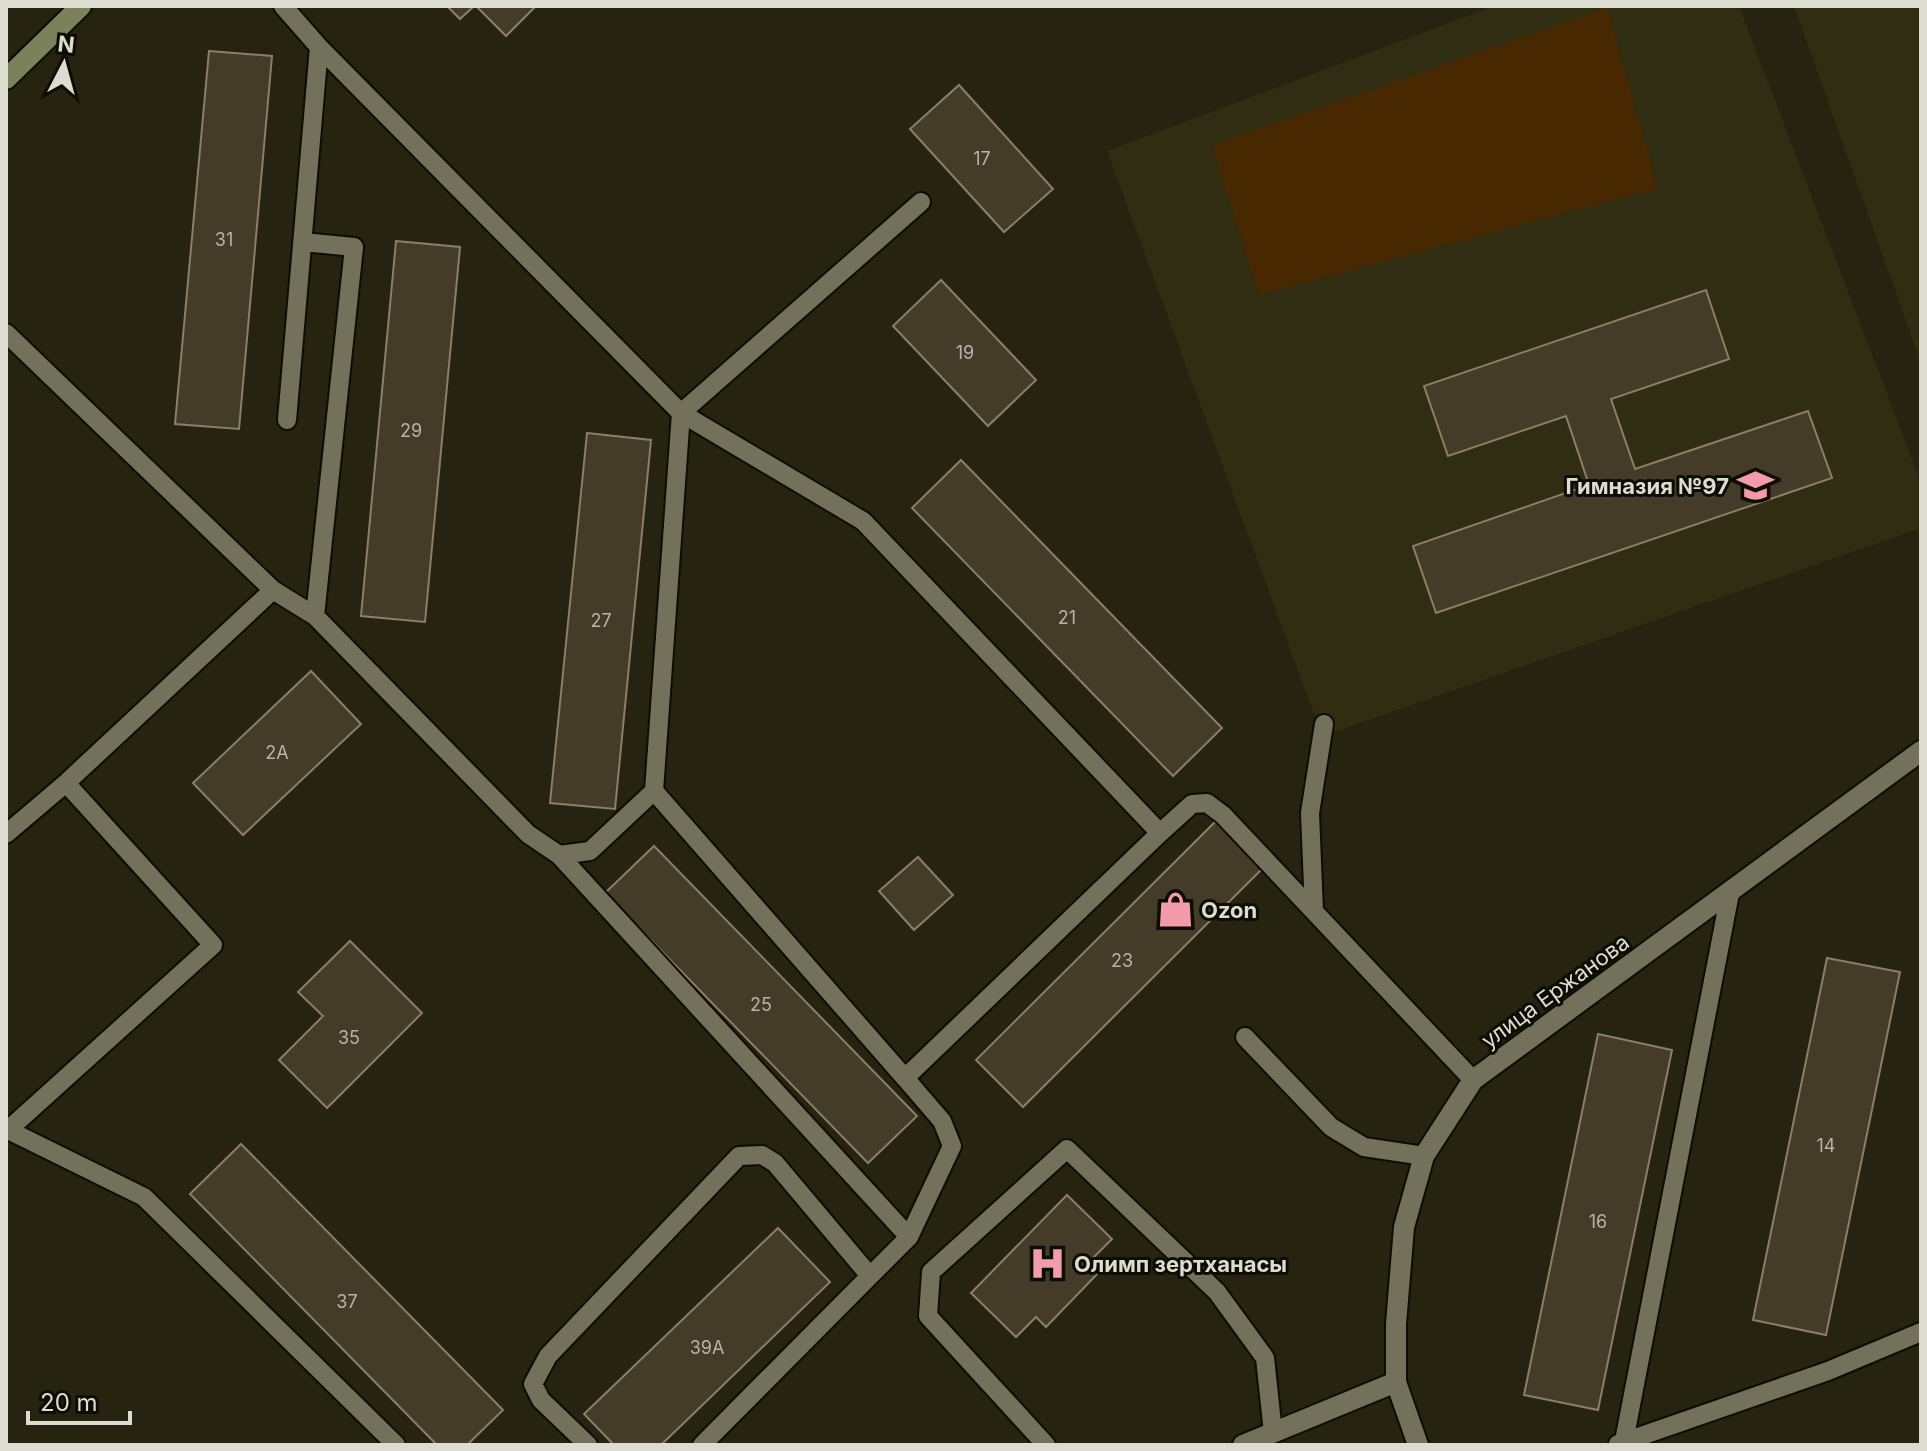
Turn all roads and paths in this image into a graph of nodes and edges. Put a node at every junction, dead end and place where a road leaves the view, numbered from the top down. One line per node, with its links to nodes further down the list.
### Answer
1 (81, 6): 4 (street)
2 (283, 6): 3 (lane)
3 (319, 47): 6 (lane); 8 (lane)
4 (6, 79)
5 (921, 202): 8 (lane)
6 (303, 242): 9 (lane); 11 (lane)
7 (6, 333): 10 (lane)
8 (681, 413): 15 (lane); 16 (lane)
9 (287, 420)
10 (273, 590): 11 (lane); 14 (lane)
11 (315, 616): 18 (lane)
12 (1324, 724): 20 (lane)
13 (1921, 751): 19 (street, улица Ержанова)
14 (66, 783): 17 (lane); 24 (lane)
15 (654, 791): 18 (lane); 22 (lane)
16 (1160, 833): 20 (lane); 22 (lane)
17 (6, 834)
18 (559, 855): 26 (lane)
19 (1730, 893): 23 (street, улица Ержанова); 31 (lane)
20 (1314, 911): 23 (lane)
21 (1245, 1037): 25 (lane)
22 (905, 1078): 26 (lane)
23 (1473, 1080): 25 (street, улица Ержанова)
24 (7, 1134): 32 (lane)
25 (1424, 1156): 29 (street, улица Ержанова)
26 (909, 1237): 27 (lane)
27 (870, 1276): 33 (lane); 34 (lane)
28 (1921, 1332): 31 (lane)
29 (1396, 1382): 30 (street); 37 (street, улица Ержанова)
30 (1273, 1433): 35 (lane); 36 (street)
31 (1620, 1443)
32 (396, 1445)
33 (588, 1445)
34 (702, 1445)
35 (1046, 1445)
36 (1243, 1445)
37 (1418, 1445)

